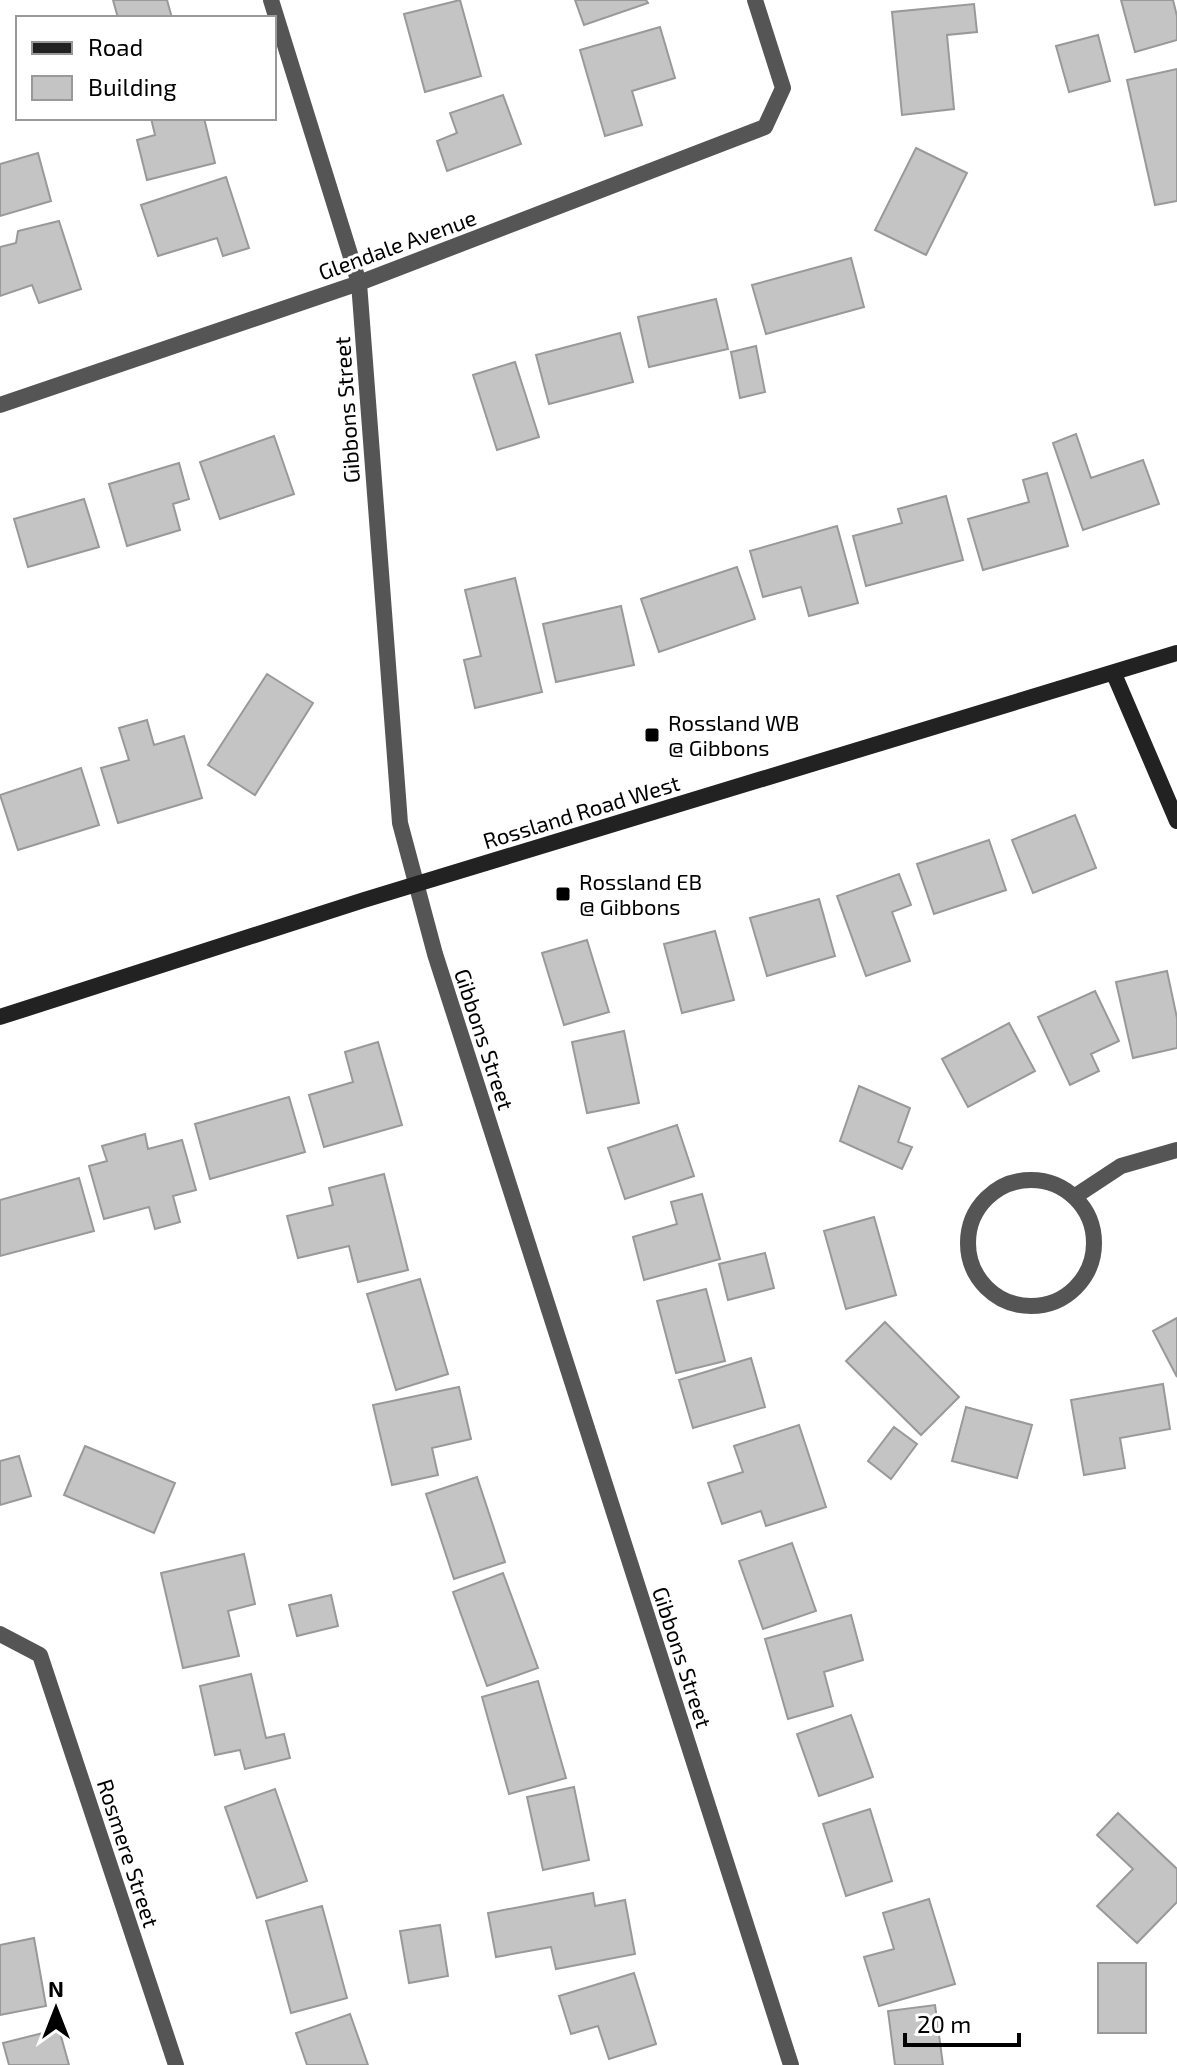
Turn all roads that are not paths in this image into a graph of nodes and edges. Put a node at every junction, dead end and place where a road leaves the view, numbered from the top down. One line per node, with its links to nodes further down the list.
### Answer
1 (755, 0): 3 (street, Glendale Avenue)
2 (276, 16): 3 (street, Gibbons Street)
3 (359, 283): 4 (street, Glendale Avenue); 8 (street, Gibbons Street)
4 (0, 405)
5 (1177, 653): 6 (main road, Rossland Road West)
6 (1114, 674): 7 (main road); 8 (main road, Rossland Road West)
7 (1177, 821)
8 (415, 884): 9 (main road, Rossland Road West); 14 (street, Gibbons Street)
9 (0, 1017)
10 (1177, 1150): 11 (street)
11 (1074, 1197): 11 (street)
12 (0, 1634): 13 (street, Rosmere Street)
13 (176, 2065)
14 (791, 2065)

